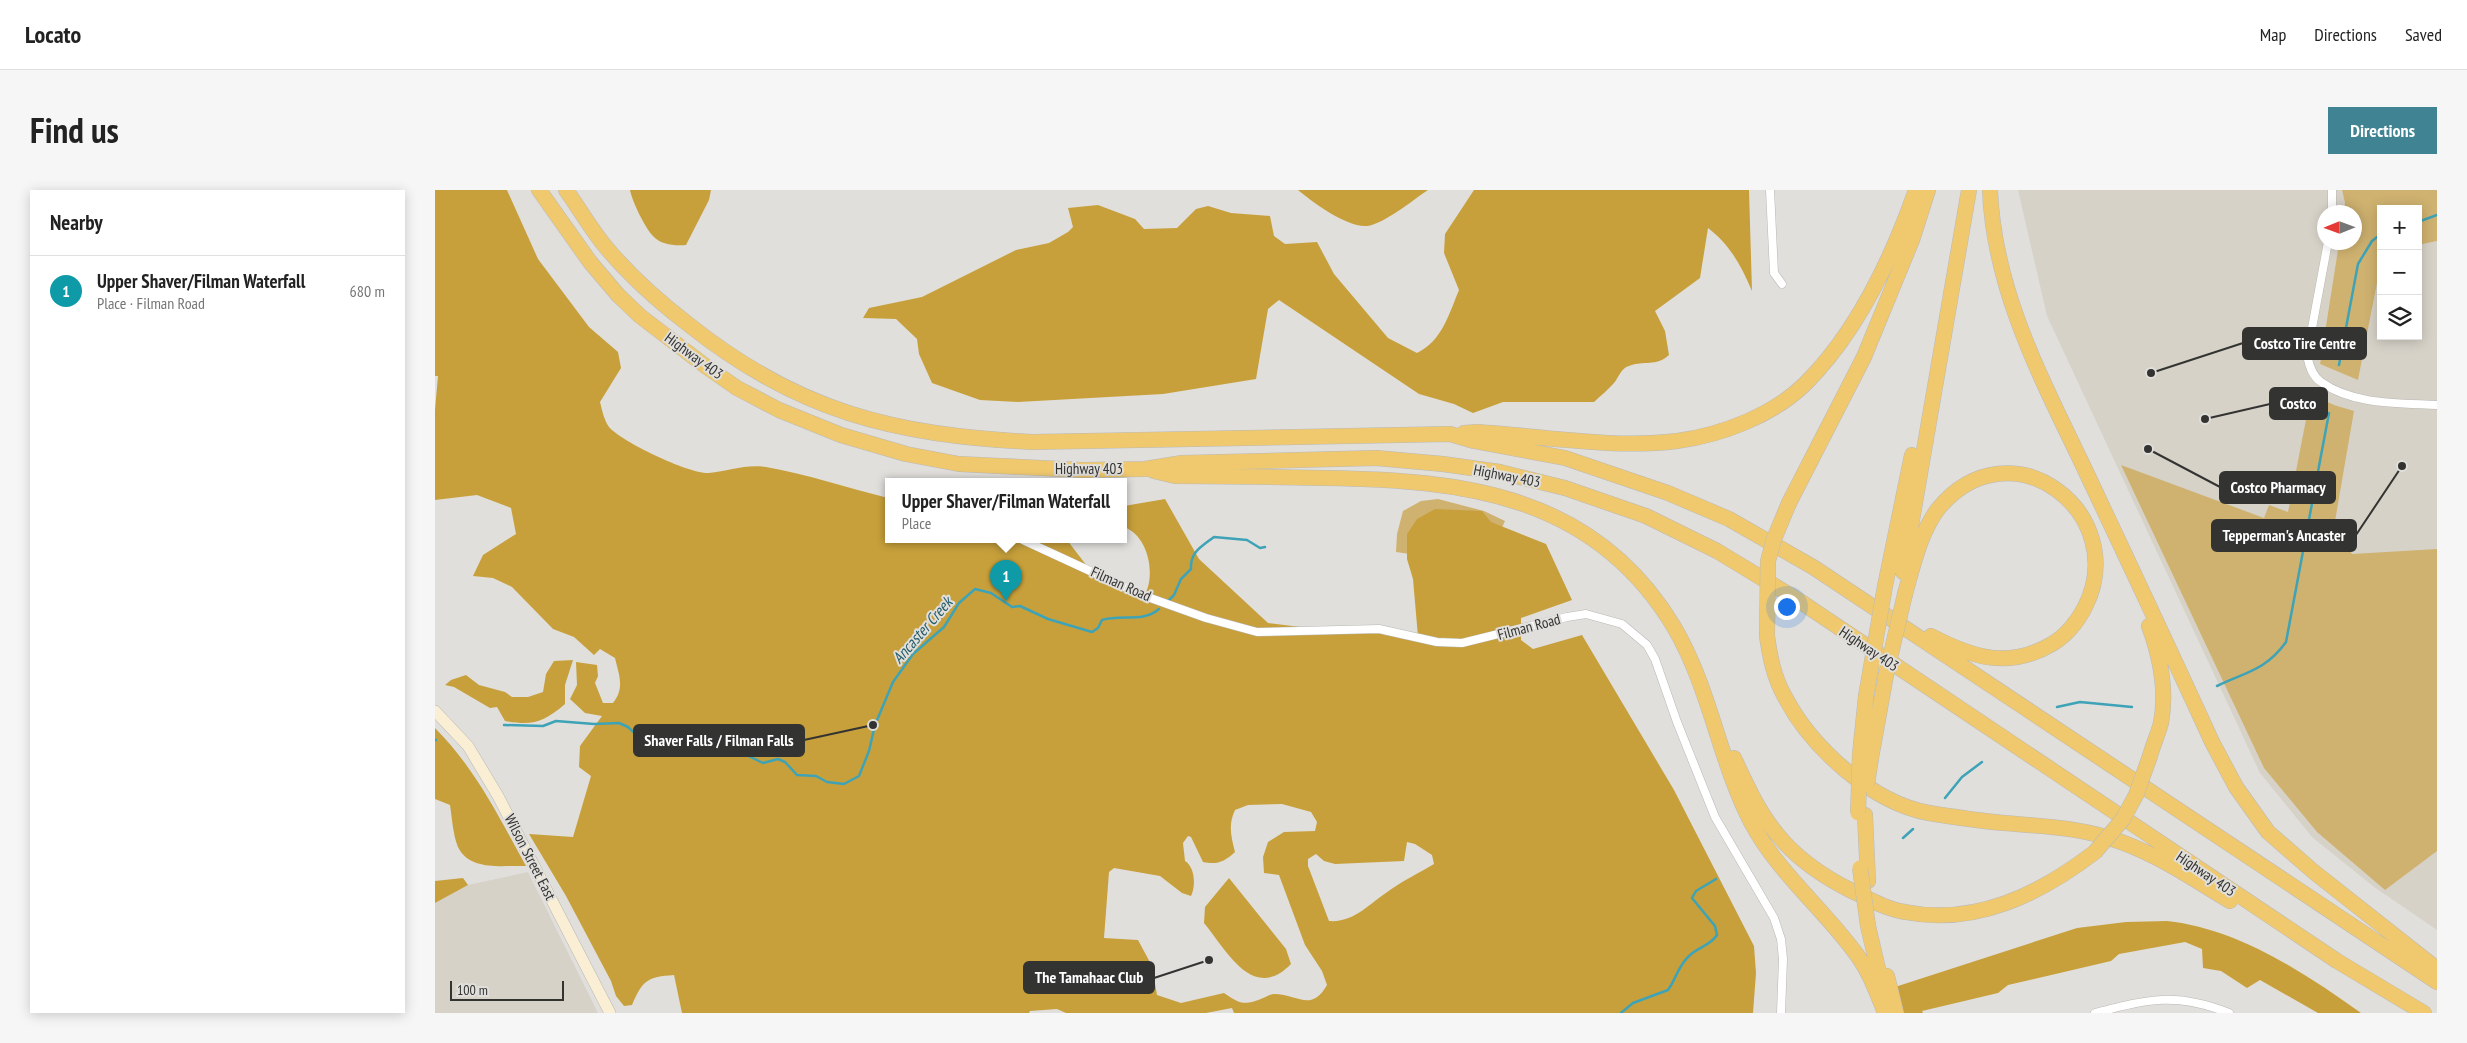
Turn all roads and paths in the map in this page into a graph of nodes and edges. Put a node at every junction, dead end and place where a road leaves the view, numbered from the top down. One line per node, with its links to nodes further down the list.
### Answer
1 (539, 190): 15 (highway, Highway 403)
2 (566, 190): 14 (highway, Highway 403)
3 (1770, 190): 12 (street)
4 (1916, 190): 14 (highway)
5 (1928, 190): 25 (highway, bridge)
6 (1959, 190): 18 (highway)
7 (1969, 190): 18 (highway)
8 (1989, 190): 17 (highway)
9 (2332, 190): 10 (street)
10 (2332, 205)
11 (2327, 250): 13 (street)
12 (1783, 284)
13 (2437, 405)
14 (1450, 434): 19 (highway, Highway 403)
15 (1145, 469): 20 (highway); 25 (highway, Highway 403)
16 (1029, 543): 29 (street, Filman Road)
17 (2133, 572): 20 (highway, bridge); 26 (highway)
18 (1896, 591): 19 (highway); 22 (highway, bridge); 22 (highway, bridge)
19 (1886, 616): 27 (highway, Highway 403)
20 (1709, 708): 30 (highway)
21 (435, 711): 28 (main road, Wilson Street East)
22 (1865, 756): 23 (highway, bridge)
23 (1861, 814): 24 (highway); 24 (highway, bridge)
24 (1872, 927): 31 (highway); 32 (highway)
25 (2337, 961): 35 (highway, Highway 403)
26 (2437, 969)
27 (2437, 982)
28 (610, 1013)
29 (1781, 1013)
30 (1885, 1013)
31 (1889, 1013)
32 (1896, 1013)
33 (2095, 1013): 34 (street)
34 (2229, 1013)
35 (2425, 1013)

